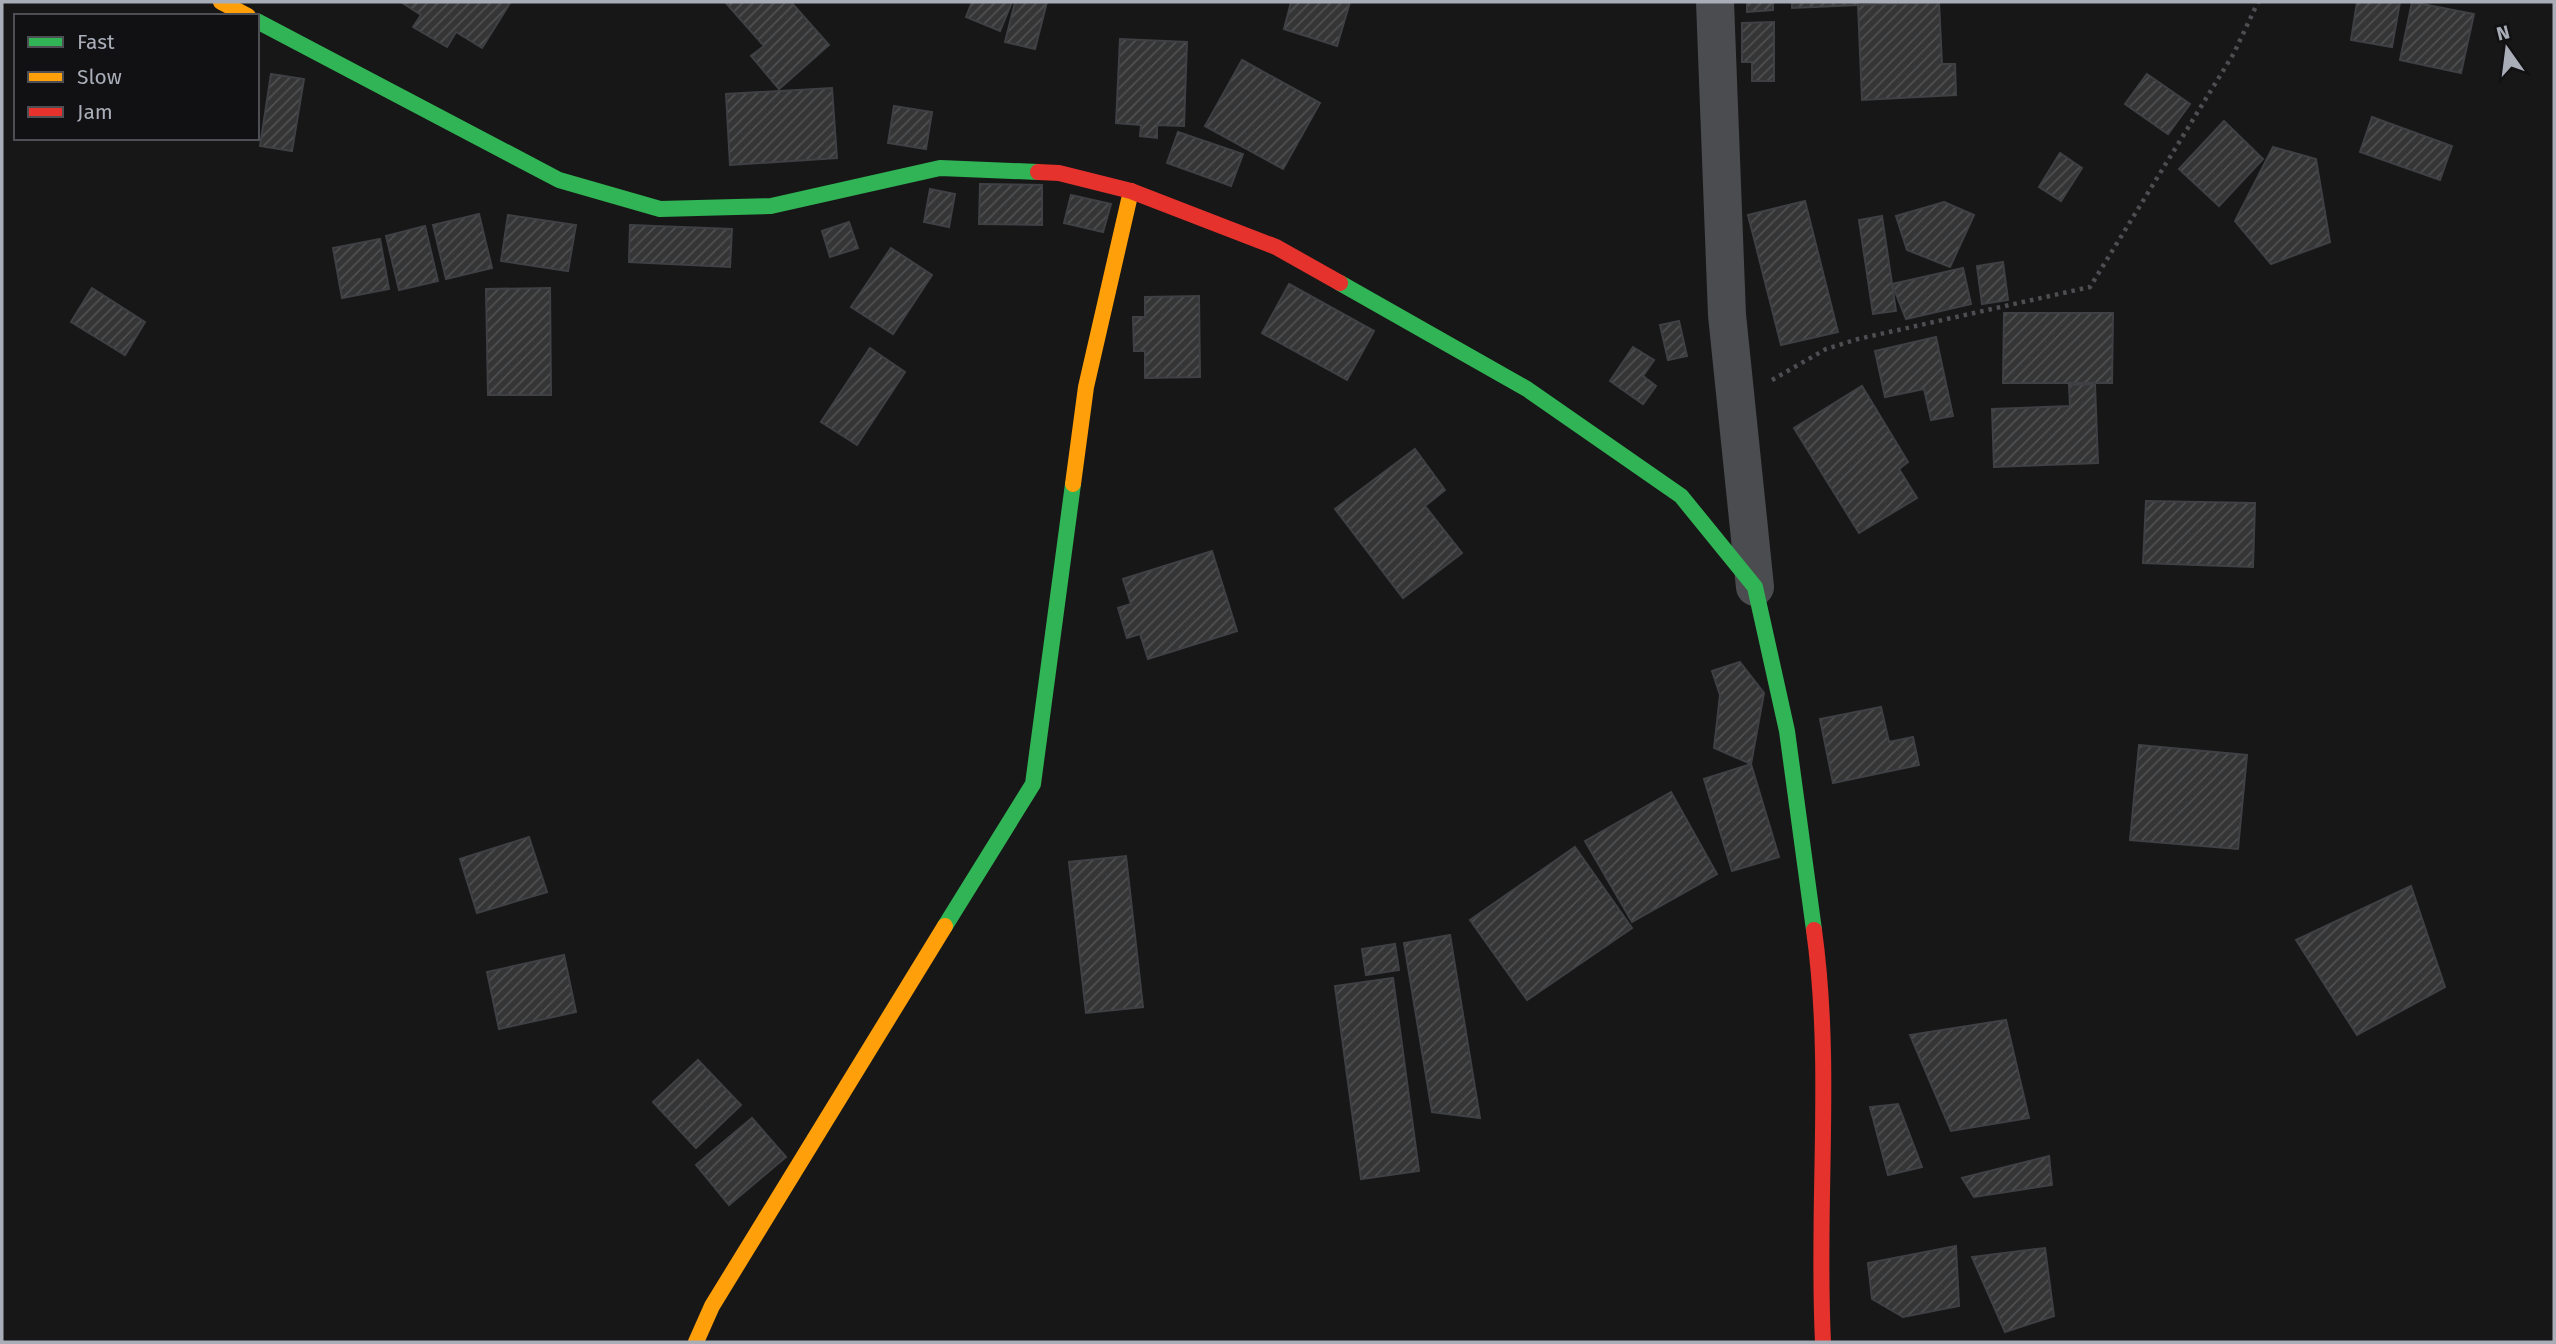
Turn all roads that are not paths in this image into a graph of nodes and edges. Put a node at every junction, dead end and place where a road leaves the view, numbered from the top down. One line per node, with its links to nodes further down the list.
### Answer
1 (221, 2): 3 (street)
2 (1715, 2): 6 (street)
3 (244, 14)
4 (259, 22): 5 (street)
5 (1132, 191): 6 (street); 7 (street)
6 (1755, 587): 8 (street)
7 (696, 1342)
8 (1823, 1342)

